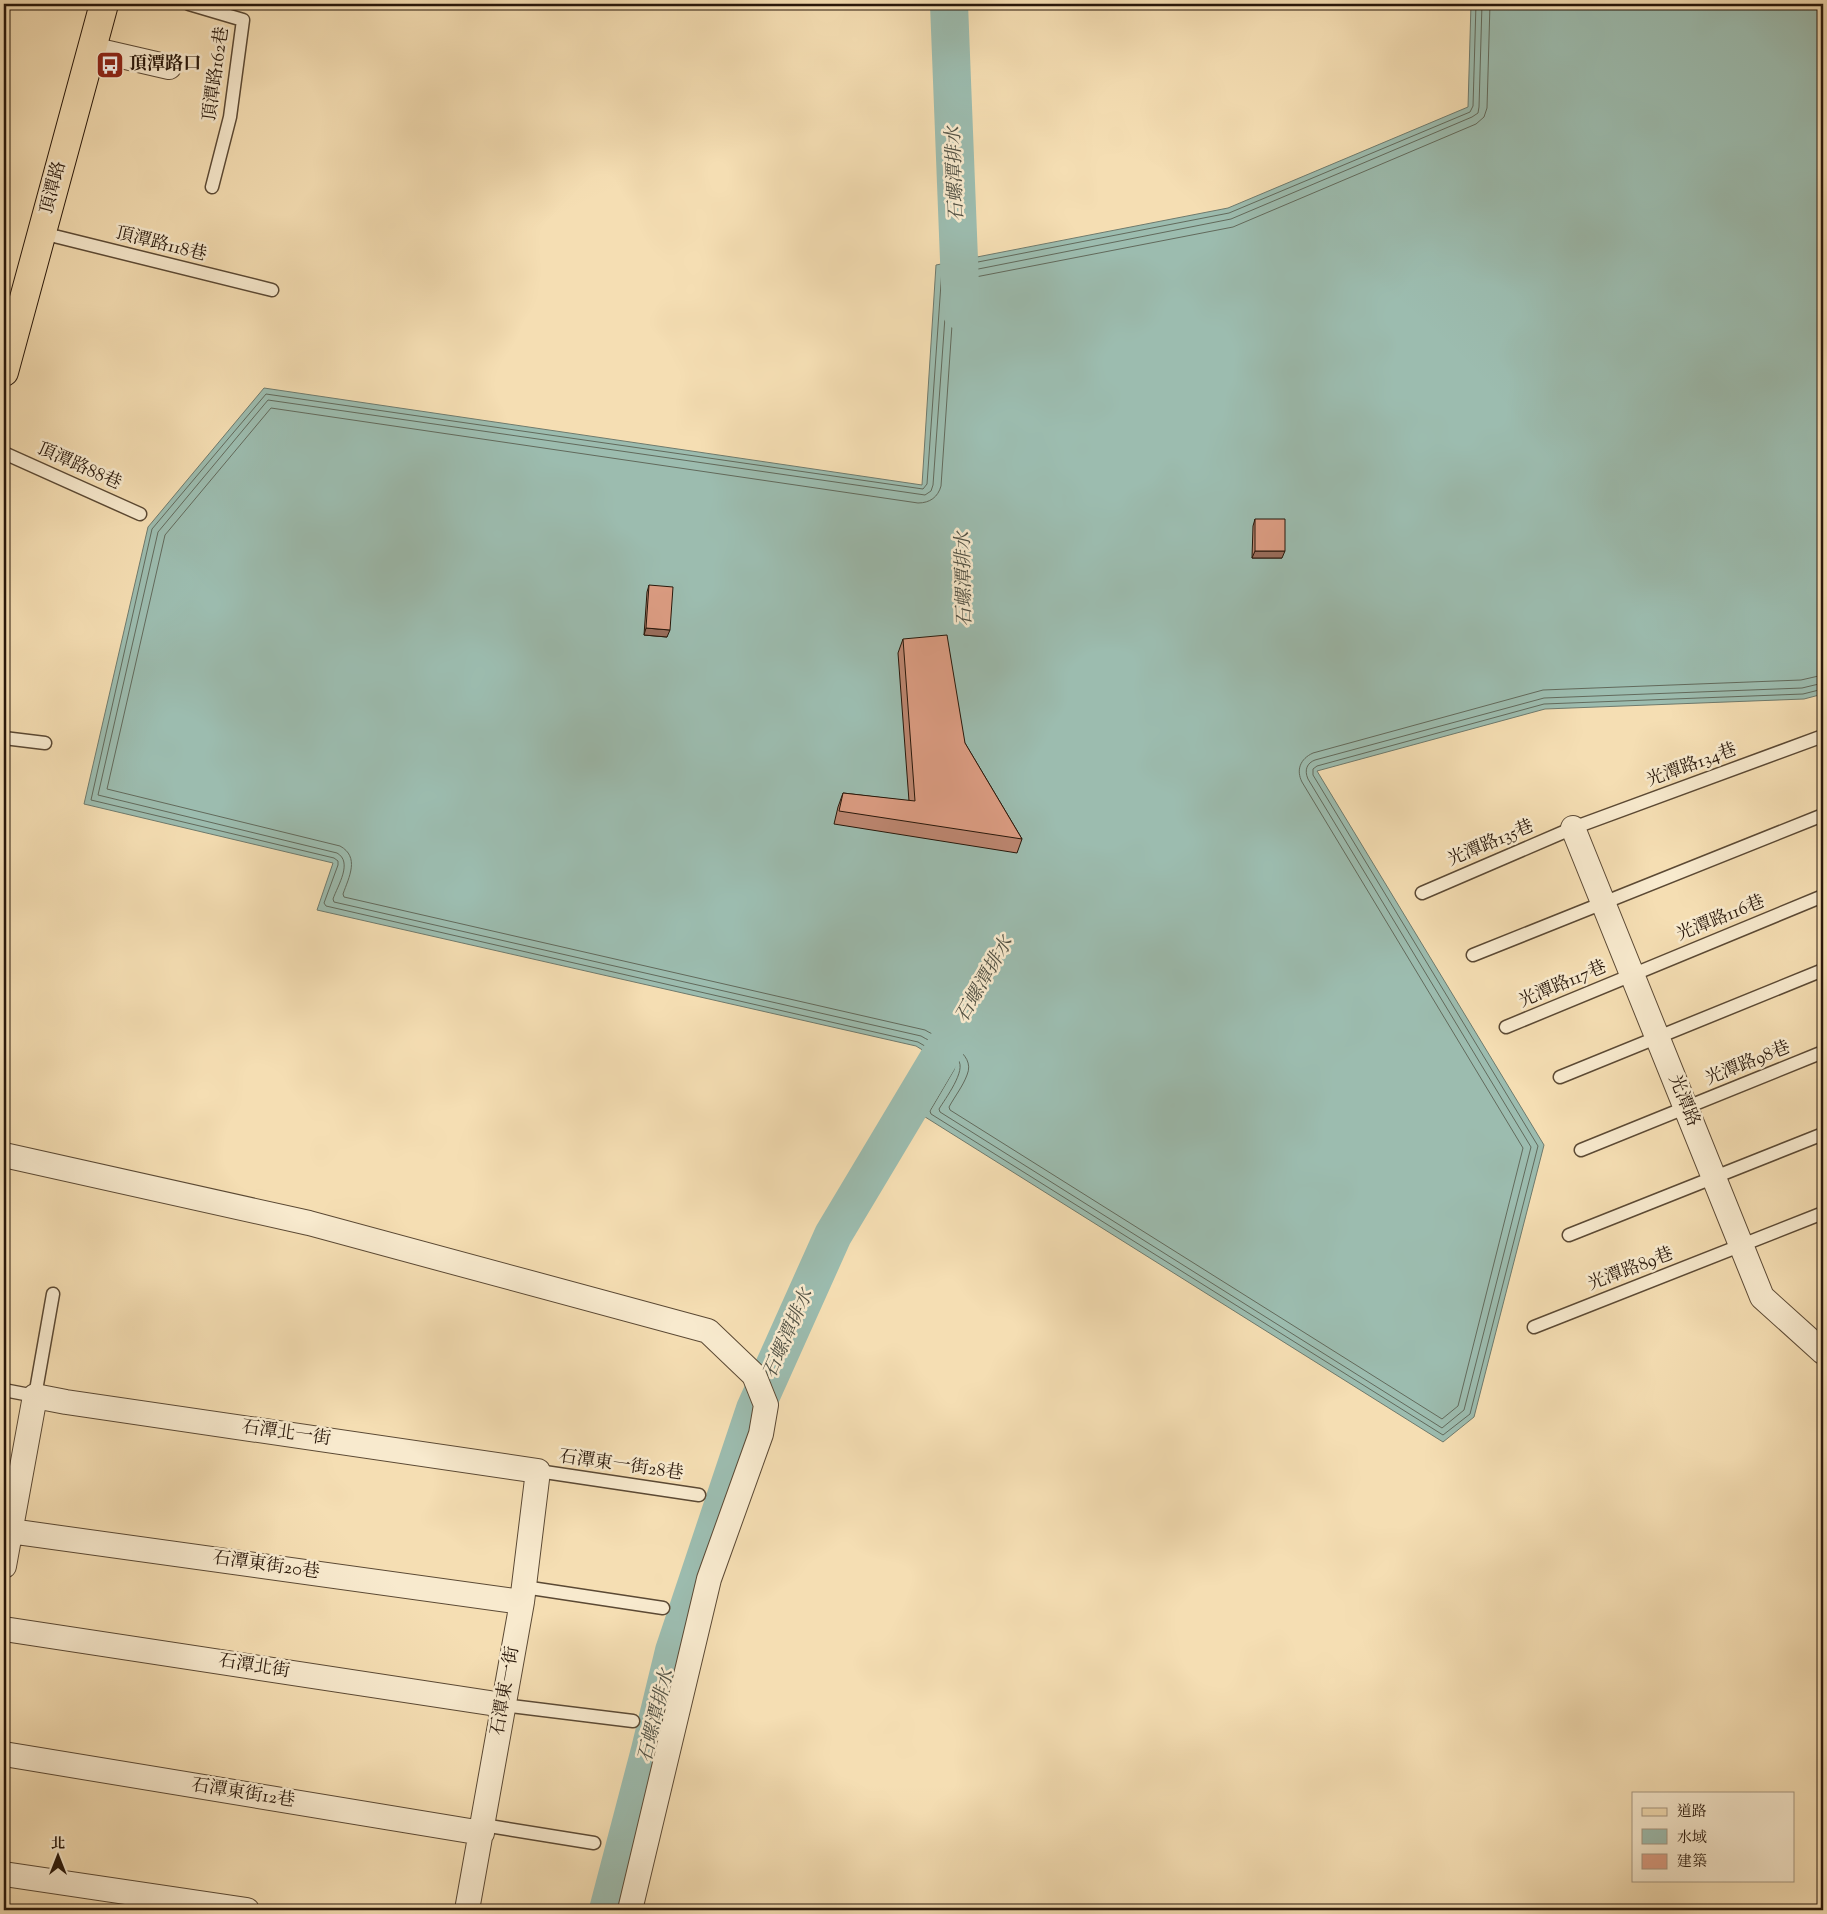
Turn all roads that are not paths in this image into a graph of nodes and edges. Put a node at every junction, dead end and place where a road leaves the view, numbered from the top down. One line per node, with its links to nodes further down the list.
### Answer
1 (104, 4): 3 (main road, 頂潭路)
2 (189, 4): 5 (lane, 頂潭路162巷)
3 (91, 49): 4 (street); 6 (main road, 頂潭路)
4 (169, 67)
5 (212, 187)
6 (42, 233): 7 (lane, 頂潭路118巷); 8 (main road, 頂潭路)
7 (272, 290)
8 (4, 372)
9 (4, 452): 10 (lane, 頂潭路88巷)
10 (140, 514)
11 (1823, 736): 15 (lane, 光潭路134巷)
12 (4, 738): 13 (lane)
13 (46, 743)
14 (1823, 815): 18 (lane)
15 (1573, 828): 16 (lane, 光潭路135巷); 18 (street, 光潭路)
16 (1422, 893)
17 (1823, 896): 21 (lane, 光潭路116巷)
18 (1604, 903): 19 (lane); 21 (street, 光潭路)
19 (1473, 955)
20 (1823, 970): 23 (lane)
21 (1632, 975): 22 (lane, 光潭路117巷); 23 (street, 光潭路)
22 (1506, 1027)
23 (1657, 1037): 25 (lane); 26 (street, 光潭路)
24 (1823, 1052): 26 (lane, 光潭路98巷)
25 (1560, 1077)
26 (1686, 1108): 28 (lane, 光潭路98巷); 30 (street, 光潭路)
27 (1823, 1134): 30 (lane)
28 (1581, 1150)
29 (4, 1154): 54 (street)
30 (1714, 1177): 32 (lane); 33 (street, 光潭路)
31 (1823, 1213): 33 (lane, 光潭路89巷)
32 (1569, 1235)
33 (1741, 1246): 35 (lane, 光潭路89巷); 36 (street, 光潭路)
34 (53, 1294): 38 (lane)
35 (1534, 1327)
36 (1823, 1352)
37 (4, 1390): 38 (lane)
38 (35, 1396): 39 (street, 石潭北一街); 41 (street)
39 (538, 1471): 40 (lane, 石潭東一街28巷); 43 (street, 石潭東一街)
40 (699, 1495)
41 (9, 1518): 42 (street); 43 (street, 石潭東街20巷)
42 (4, 1566)
43 (523, 1595): 44 (lane); 46 (street, 石潭東一街)
44 (664, 1608)
45 (4, 1629): 46 (street, 石潭北街)
46 (503, 1705): 47 (lane); 49 (street, 石潭東一街)
47 (633, 1721)
48 (4, 1754): 49 (street, 石潭東街12巷)
49 (483, 1829): 50 (lane); 53 (street, 石潭東一街)
50 (594, 1843)
51 (4, 1874): 52 (street)
52 (247, 1910)
53 (467, 1910)
54 (630, 1910)

